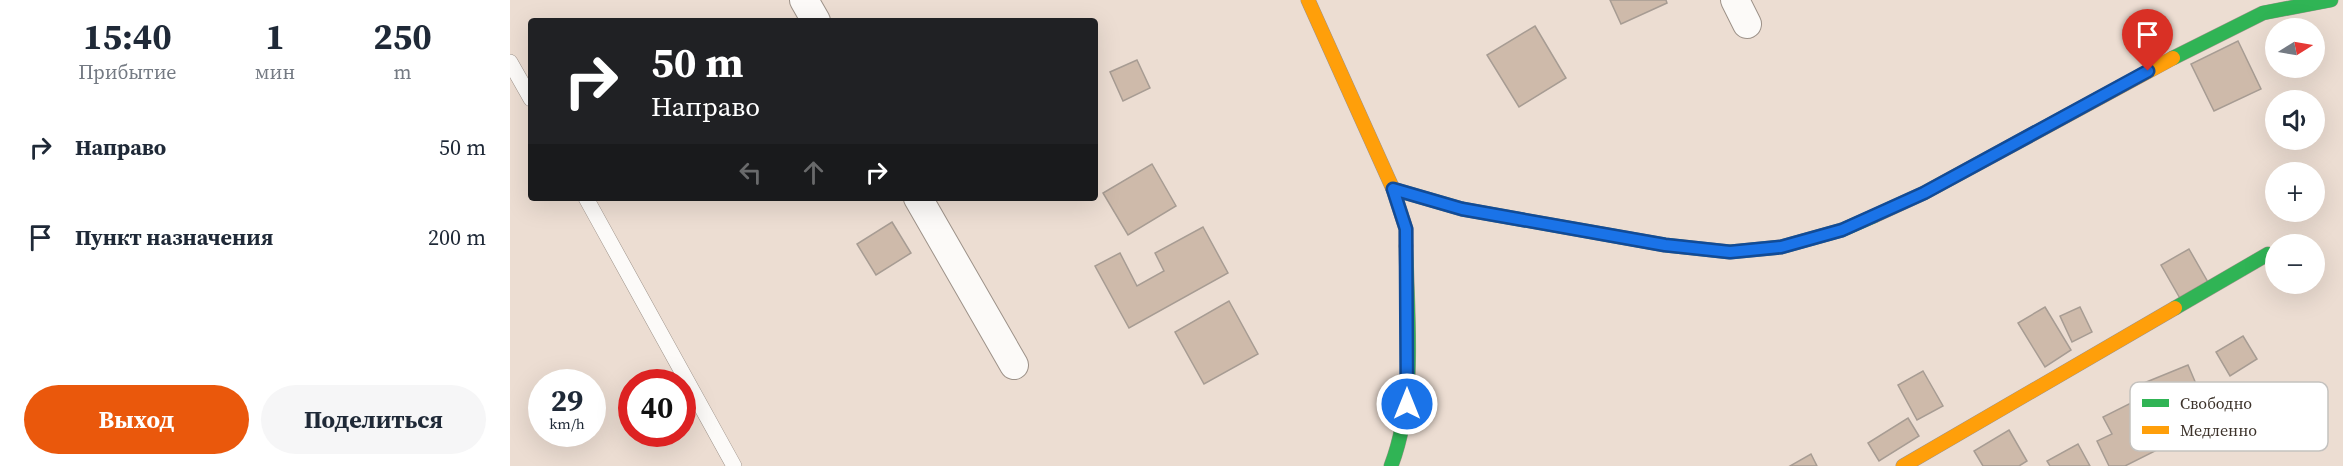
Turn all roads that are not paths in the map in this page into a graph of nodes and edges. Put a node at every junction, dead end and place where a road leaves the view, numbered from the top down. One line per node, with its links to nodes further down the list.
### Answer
1 (804, 0): 5 (street)
2 (1308, 0): 8 (street)
3 (2331, 0): 4 (street)
4 (2301, 2): 8 (street)
5 (814, 18)
6 (510, 62): 7 (lane)
7 (528, 94)
8 (1393, 189): 14 (street)
9 (588, 201): 13 (lane)
10 (920, 201): 12 (street)
11 (2265, 256): 15 (street)
12 (1014, 364)
13 (734, 466)
14 (1390, 466)
15 (1904, 466)

